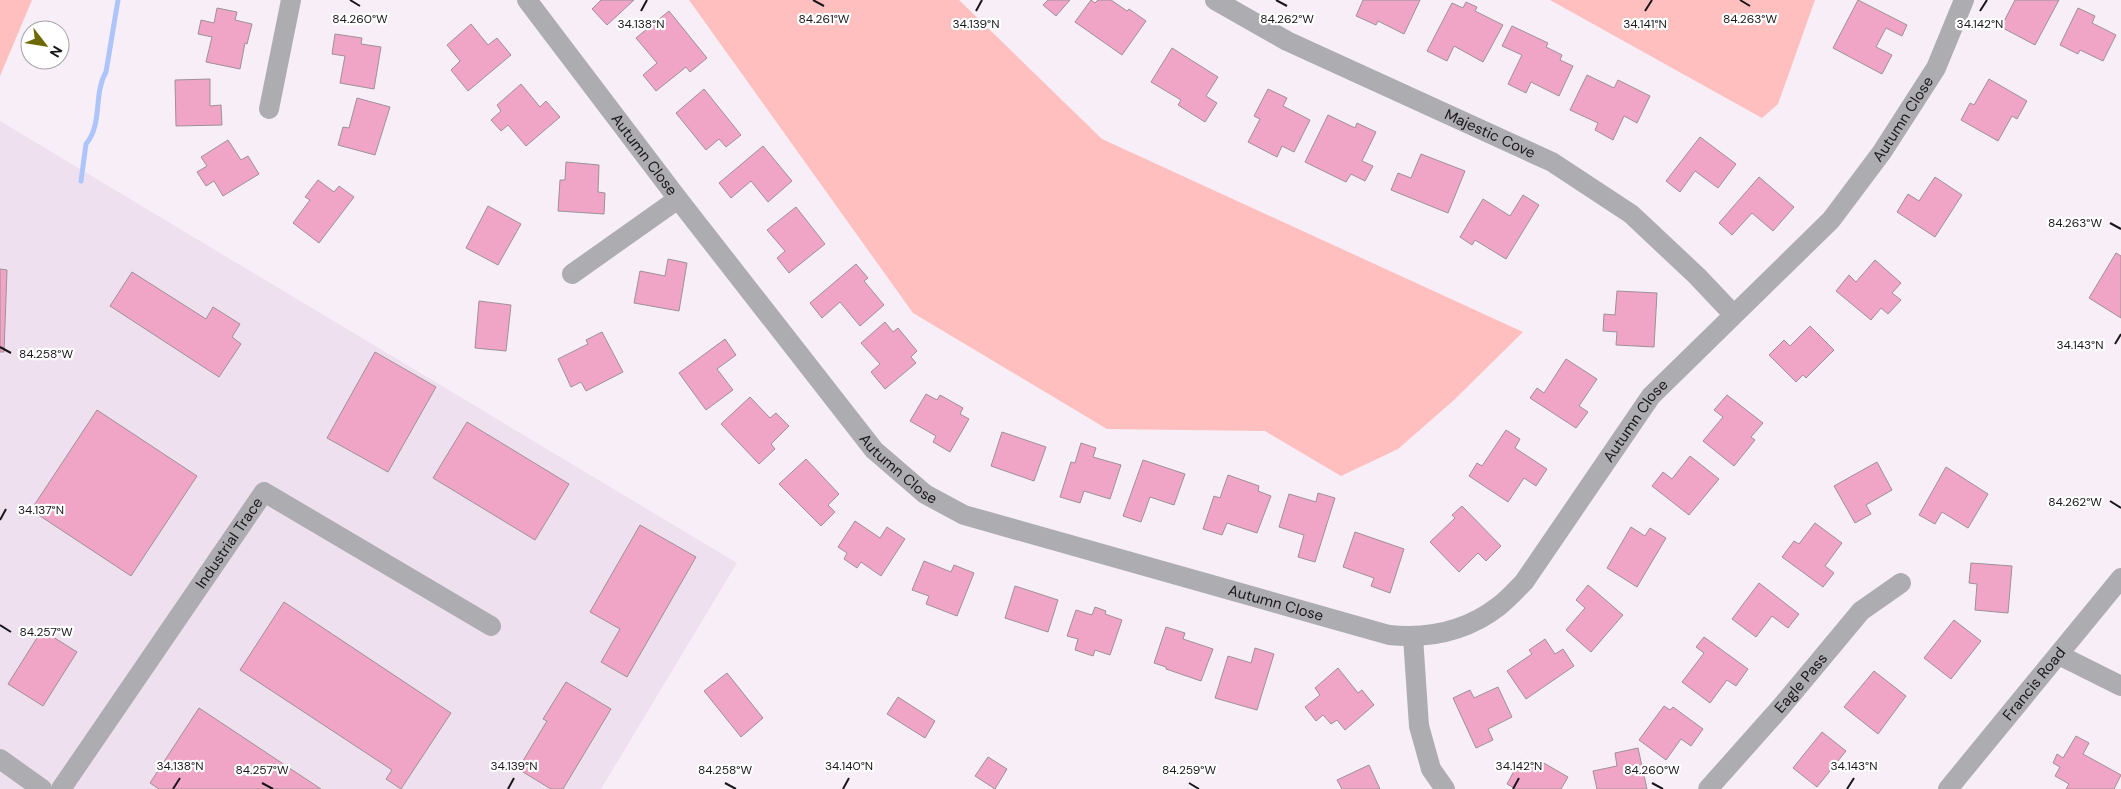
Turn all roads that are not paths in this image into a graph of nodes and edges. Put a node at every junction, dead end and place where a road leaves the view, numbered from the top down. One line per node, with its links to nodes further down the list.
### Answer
1 (291, 0): 5 (street)
2 (527, 0): 6 (street, Autumn Close)
3 (1215, 0): 8 (street, Majestic Cove)
4 (1964, 0): 8 (street, Autumn Close)
5 (270, 110)
6 (678, 199): 7 (street); 12 (street, Autumn Close)
7 (572, 274)
8 (1733, 314): 12 (street, Autumn Close)
9 (2121, 578): 13 (street, Francis Road)
10 (1901, 583): 19 (street, Eagle Pass)
11 (491, 626): 17 (street, Industrial Trace)
12 (1413, 637): 18 (street)
13 (2059, 655): 14 (street); 20 (street, Francis Road)
14 (2121, 686)
15 (0, 760): 16 (street)
16 (42, 789)
17 (61, 789)
18 (1445, 789)
19 (1708, 789)
20 (1948, 789)

